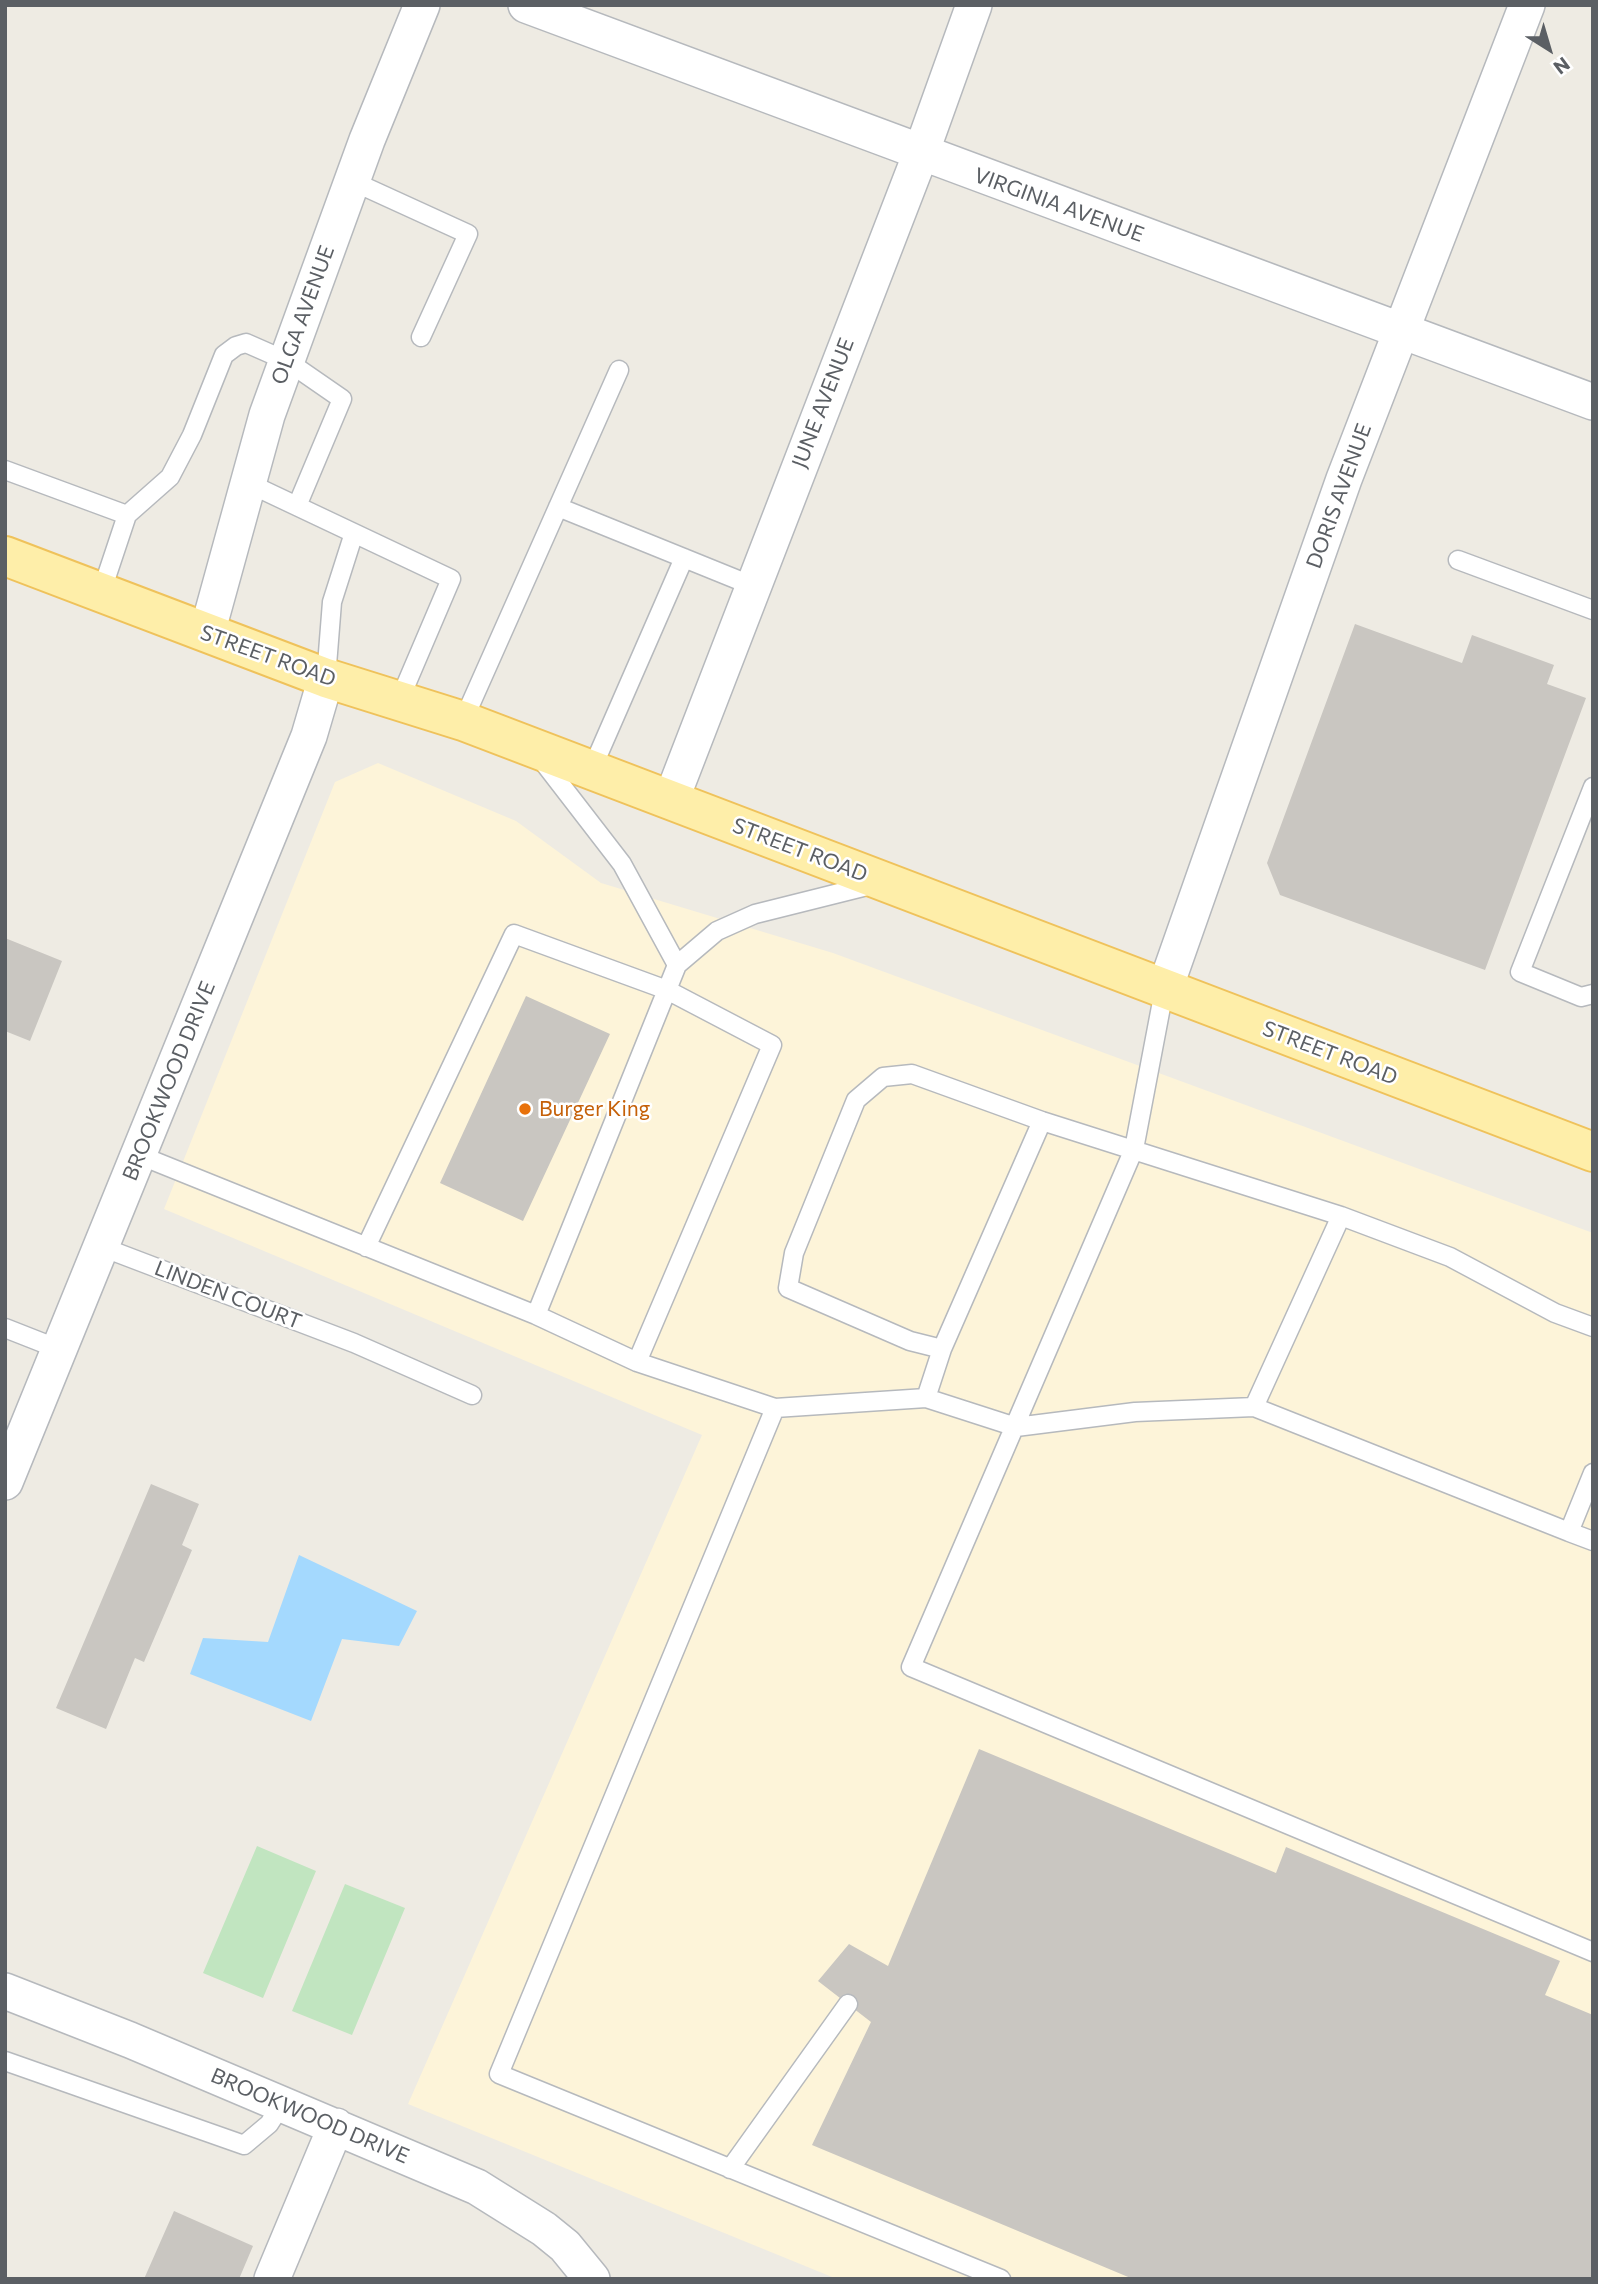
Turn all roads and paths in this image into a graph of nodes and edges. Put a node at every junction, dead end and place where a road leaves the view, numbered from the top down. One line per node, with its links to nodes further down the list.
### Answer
1 (422, 5): 6 (street, OLGA AVENUE)
2 (526, 5): 5 (street, VIRGINIA AVENUE)
3 (974, 5): 5 (street, JUNE AVENUE)
4 (1527, 5): 7 (street, DORIS AVENUE)
5 (921, 153): 7 (street, VIRGINIA AVENUE); 21 (street, JUNE AVENUE)
6 (352, 181): 8 (lane); 9 (street, OLGA AVENUE)
7 (1399, 332): 11 (street, VIRGINIA AVENUE); 35 (street, DORIS AVENUE)
8 (421, 337)
9 (286, 361): 13 (street, OLGA AVENUE); 14 (lane); 16 (lane)
10 (619, 370): 15 (lane)
11 (1593, 402)
12 (5, 470): 16 (lane)
13 (248, 483): 14 (lane); 24 (street, OLGA AVENUE)
14 (297, 506): 17 (lane)
15 (558, 507): 19 (lane); 27 (lane)
16 (127, 515): 22 (lane)
17 (354, 533): 25 (lane); 26 (lane)
18 (5, 556): 22 (main road, STREET ROAD)
19 (684, 558): 21 (lane); 29 (lane)
20 (1458, 560): 23 (lane)
21 (753, 586): 31 (street, JUNE AVENUE)
22 (101, 593): 24 (main road, STREET ROAD)
23 (1593, 610)
24 (207, 633): 25 (main road, STREET ROAD)
25 (326, 678): 26 (main road, STREET ROAD); 40 (street, BROOKWOOD DRIVE)
26 (399, 701): 27 (main road, STREET ROAD)
27 (463, 721): 28 (main road, STREET ROAD)
28 (534, 751): 29 (main road, STREET ROAD); 33 (lane)
29 (591, 771): 31 (main road, STREET ROAD)
30 (1593, 787): 36 (lane)
31 (671, 800): 32 (main road, STREET ROAD)
32 (883, 882): 33 (lane); 35 (main road, STREET ROAD)
33 (677, 965): 34 (lane)
34 (667, 990): 43 (lane); 44 (lane); 49 (lane)
35 (1164, 991): 38 (lane); 39 (main road, STREET ROAD)
36 (1593, 994)
37 (1042, 1121): 38 (lane); 47 (lane); 47 (lane)
38 (1134, 1149): 41 (lane); 54 (lane)
39 (1593, 1152)
40 (139, 1155): 42 (street, BROOKWOOD DRIVE); 43 (lane)
41 (1341, 1216): 45 (lane); 52 (lane)
42 (102, 1247): 48 (street, BROOKWOOD DRIVE); 50 (lane, LINDEN COURT)
43 (366, 1247): 44 (lane)
44 (536, 1315): 49 (lane)
45 (1593, 1327)
46 (5, 1328): 48 (lane)
47 (942, 1349): 51 (lane)
48 (61, 1350): 56 (street, BROOKWOOD DRIVE)
49 (638, 1362): 53 (lane)
50 (472, 1395)
51 (926, 1398): 53 (lane); 54 (lane)
52 (1254, 1407): 54 (lane); 57 (lane)
53 (775, 1408): 65 (lane)
54 (1016, 1427): 59 (lane)
55 (1593, 1473): 57 (lane)
56 (5, 1482)
57 (1569, 1532): 58 (lane)
58 (1593, 1541)
59 (1593, 1952)
60 (5, 1991): 63 (street, BROOKWOOD DRIVE)
61 (848, 2004): 65 (lane)
62 (5, 2061): 63 (lane)
63 (282, 2104): 64 (street, BROOKWOOD DRIVE)
64 (336, 2126): 66 (street); 67 (street, BROOKWOOD DRIVE)
65 (730, 2169): 68 (lane)
66 (272, 2279)
67 (592, 2279)
68 (1001, 2279)

